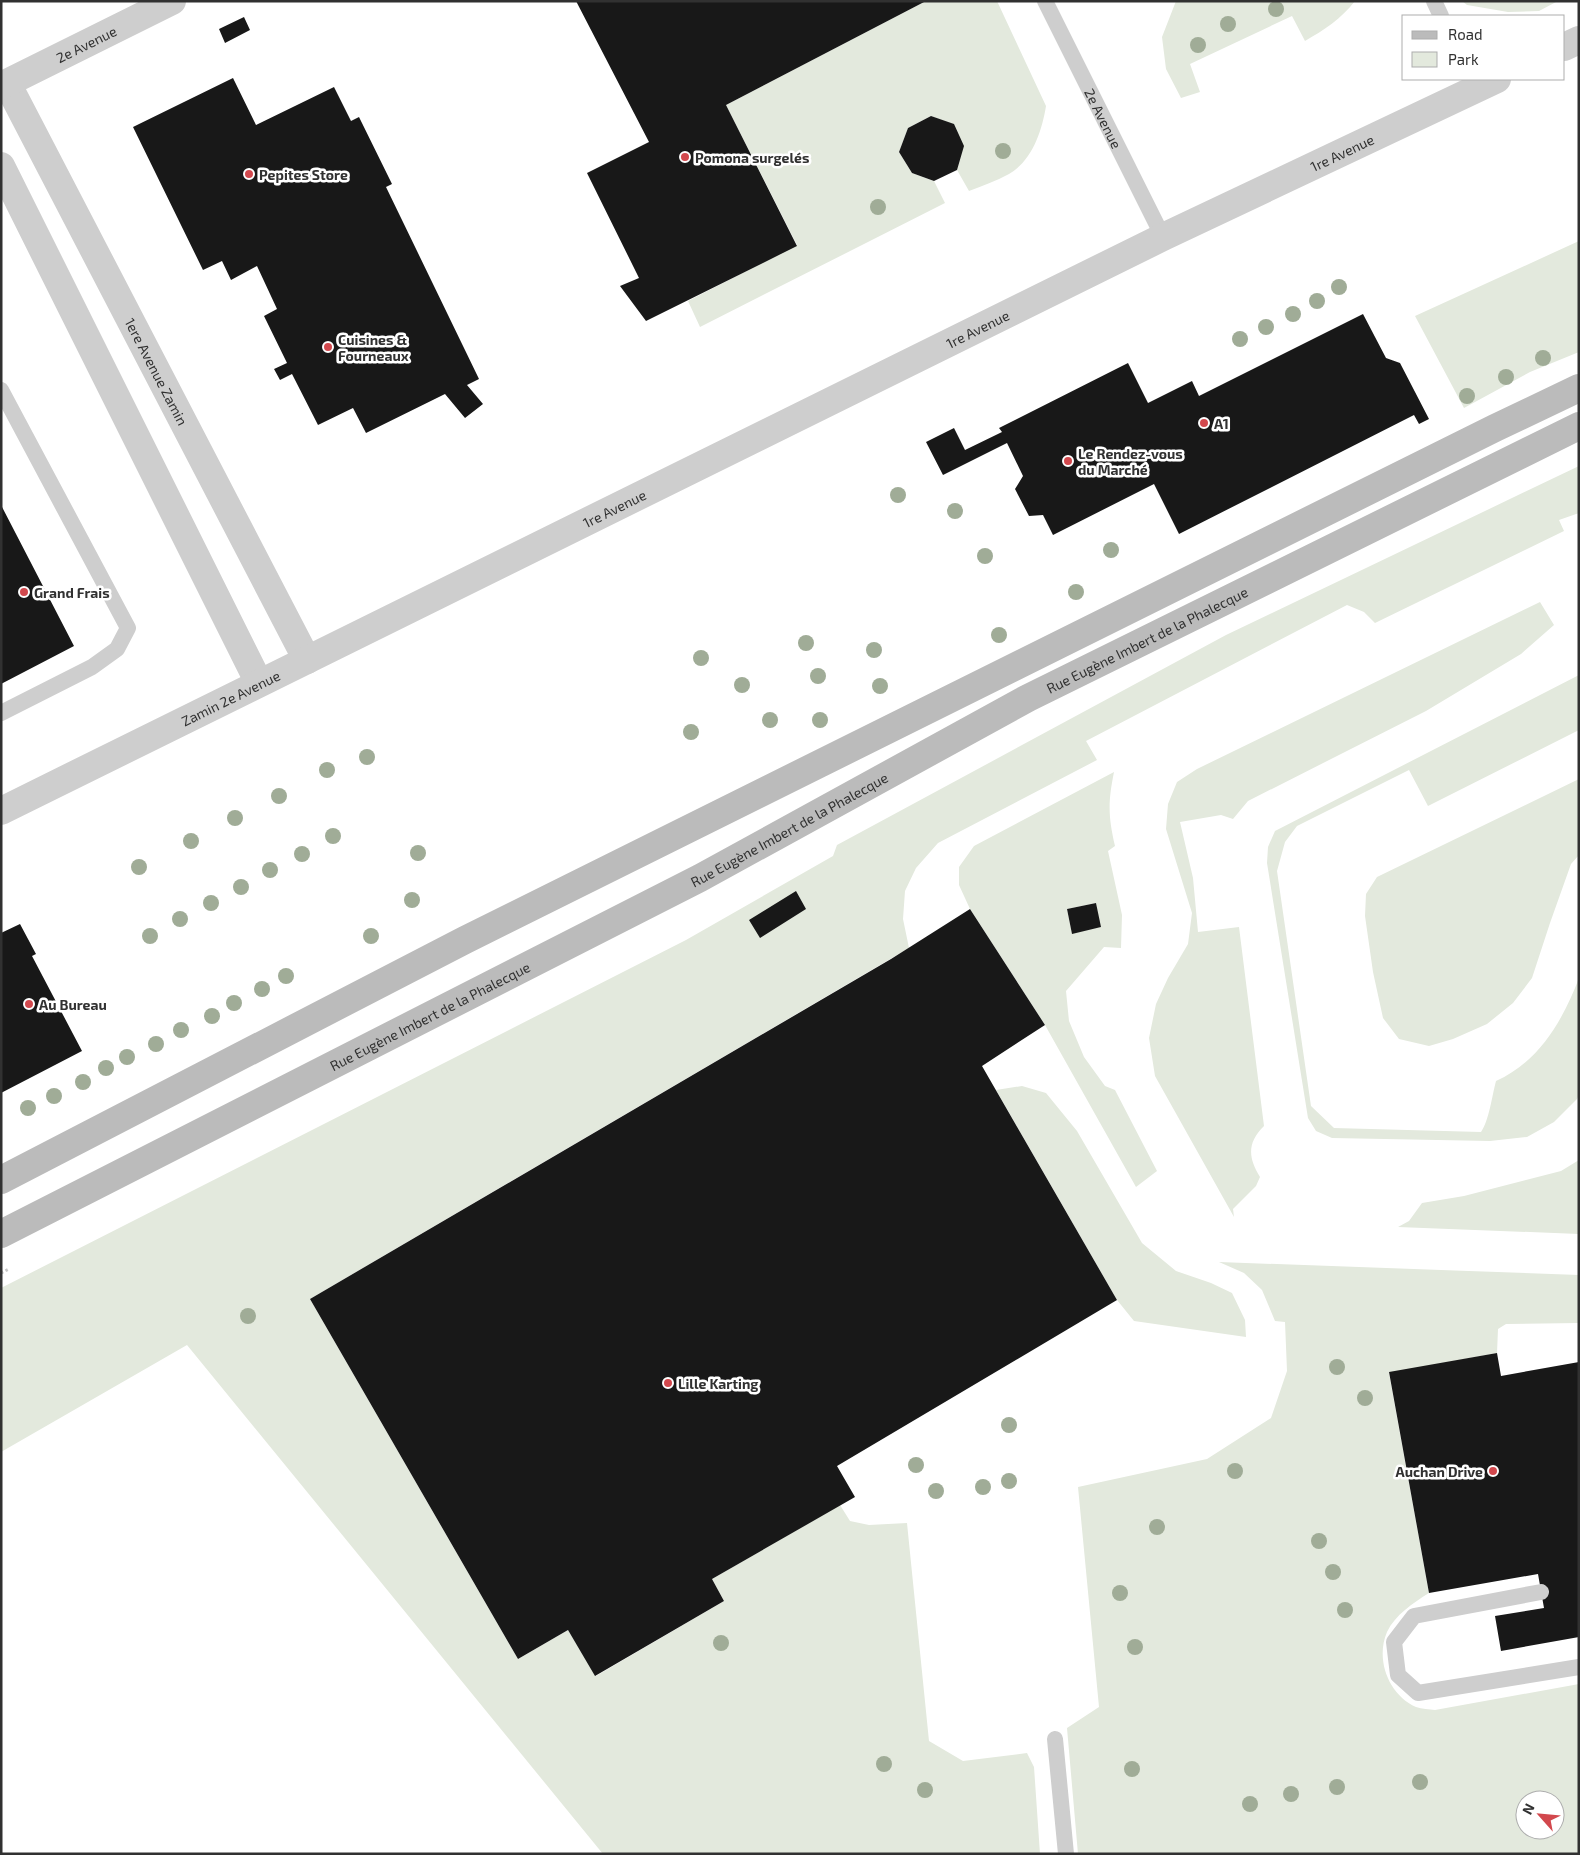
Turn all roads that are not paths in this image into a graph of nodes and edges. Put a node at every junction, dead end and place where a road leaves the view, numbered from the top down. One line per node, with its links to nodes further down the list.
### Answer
1 (172, 1): 8 (street, 2e Avenue)
2 (1045, 1): 10 (lane, 2e Avenue)
3 (1434, 1): 4 (lane)
4 (1441, 15)
5 (1579, 40): 6 (street)
6 (1565, 47)
7 (1481, 82): 10 (street, 1re Avenue)
8 (4, 84): 15 (street, 1ere Avenue Zamin)
9 (1, 166): 16 (street)
10 (1163, 237): 14 (street, 1re Avenue)
11 (1579, 388): 19 (street)
12 (1, 390): 17 (lane)
13 (1579, 426): 20 (street, Rue Eugène Imbert de la Phalecque)
14 (459, 584): 15 (street, Zamin 2e Avenue)
15 (307, 660): 16 (street, Zamin 2e Avenue)
16 (259, 684): 18 (street, Zamin 2e Avenue)
17 (1, 713)
18 (1, 811)
19 (1, 1180)
20 (1, 1234)
21 (1541, 1592): 22 (lane)
22 (1579, 1667)
23 (1055, 1740): 24 (lane)
24 (1066, 1854)

